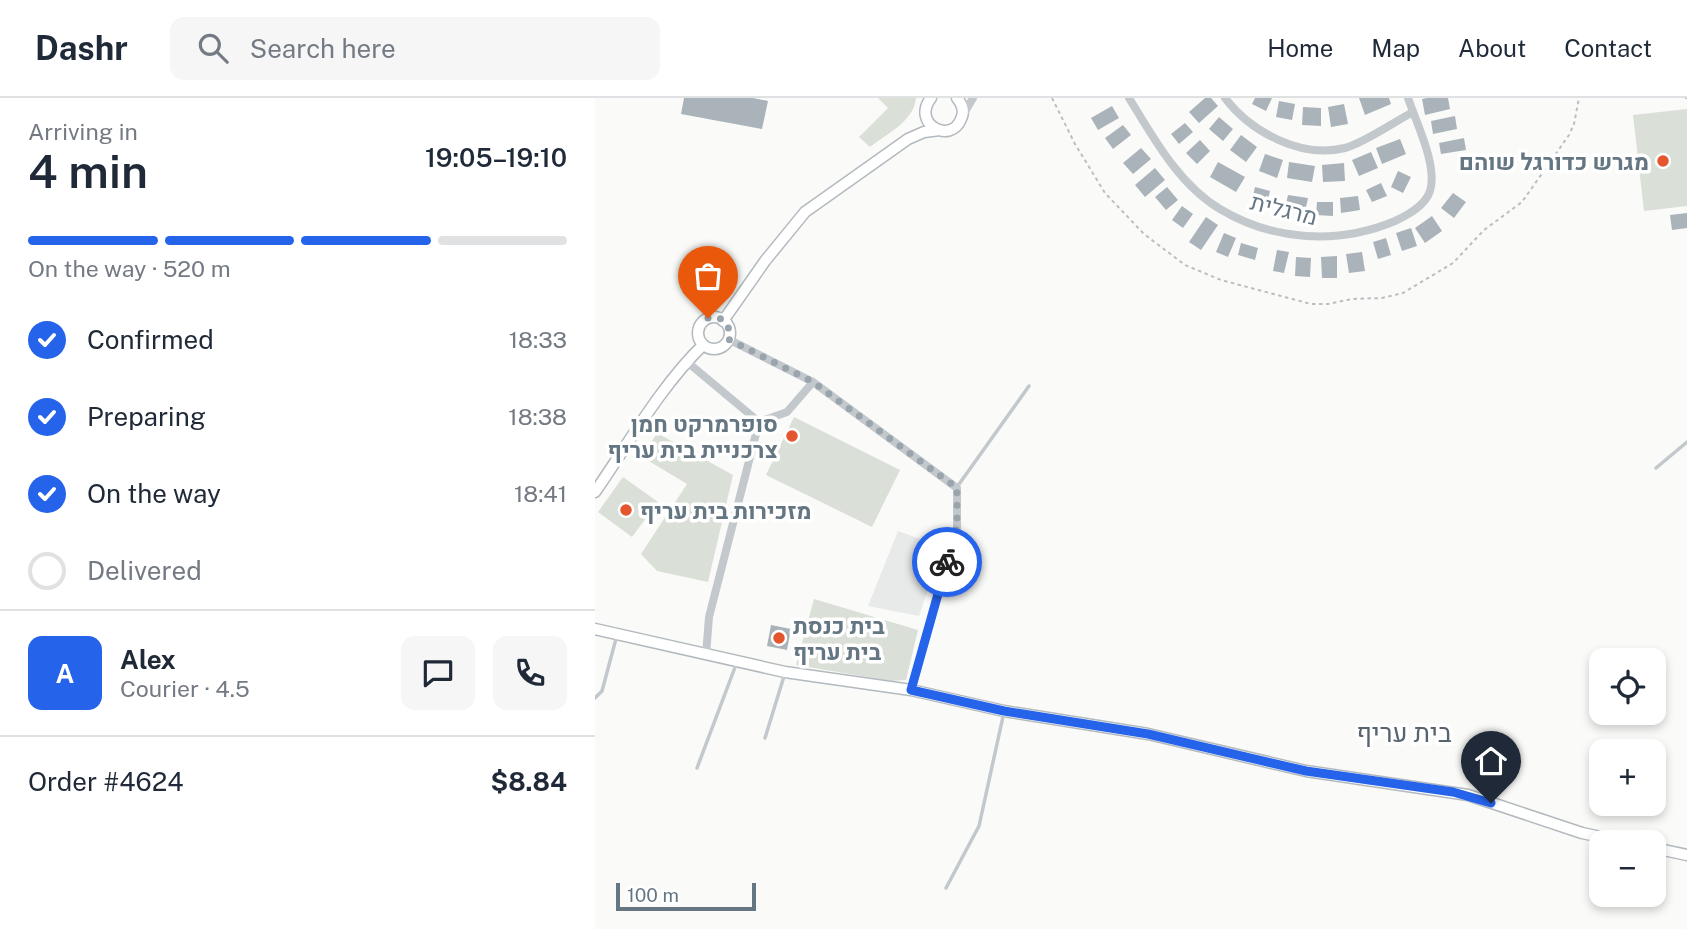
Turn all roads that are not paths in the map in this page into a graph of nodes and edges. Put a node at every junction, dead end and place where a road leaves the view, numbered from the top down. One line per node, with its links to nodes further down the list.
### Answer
1 (957, 98): 8 (street)
2 (973, 98): 8 (street)
3 (1129, 98): 7 (street, מרגלית)
4 (1225, 98): 7 (street)
5 (1408, 98): 7 (street, מרגלית)
6 (927, 104): 9 (street); 10 (street)
7 (1413, 112)
8 (963, 116): 9 (street)
9 (940, 130): 10 (street)
10 (908, 139): 11 (street)
11 (723, 321): 12 (street); 13 (street)
12 (728, 339): 13 (street); 15 (street)
13 (703, 345): 14 (street)
14 (686, 361): 17 (street); 21 (street)
15 (813, 382): 17 (street); 20 (street)
16 (1029, 386): 20 (lane)
17 (759, 422): 24 (street)
18 (1687, 442): 19 (lane)
19 (1656, 468)
20 (957, 488): 27 (street)
21 (595, 492)
22 (595, 629): 23 (street)
23 (617, 635): 24 (street); 28 (lane)
24 (706, 655): 25 (street)
25 (737, 660): 26 (street); 31 (lane)
26 (785, 672): 27 (street); 30 (lane)
27 (911, 690): 29 (street)
28 (595, 698)
29 (1004, 711): 32 (street); 35 (lane)
30 (765, 738)
31 (697, 768)
32 (1589, 834)
33 (1666, 851): 34 (street)
34 (1687, 855)
35 (946, 888)

